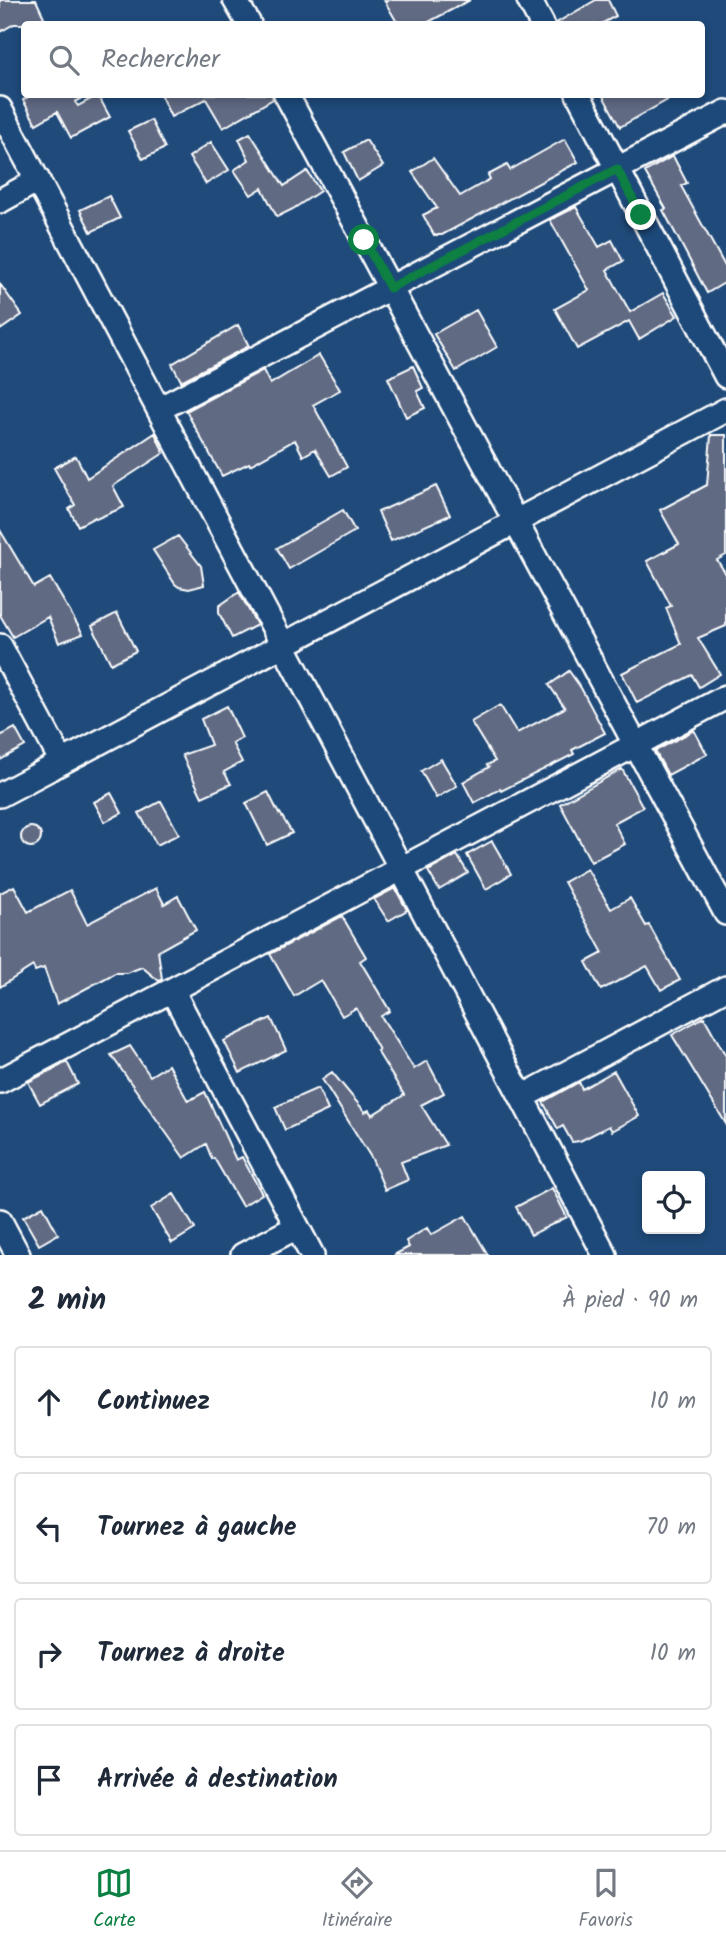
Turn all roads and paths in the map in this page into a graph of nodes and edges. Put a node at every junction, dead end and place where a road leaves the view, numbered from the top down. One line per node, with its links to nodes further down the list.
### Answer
1 (235, 0): 3 (street)
2 (529, 0): 4 (street)
3 (246, 21)
4 (540, 21)
5 (288, 98): 12 (street)
6 (580, 98): 9 (street)
7 (0, 109): 10 (street)
8 (726, 112): 9 (street)
9 (617, 169): 12 (street); 13 (street)
10 (38, 180): 11 (street); 14 (street)
11 (0, 201)
12 (390, 288): 14 (street); 16 (street)
13 (726, 376)
14 (159, 409): 17 (street)
15 (726, 410): 16 (street)
16 (516, 522): 17 (street); 20 (street)
17 (283, 645): 21 (street); 23 (street)
18 (0, 646): 21 (street)
19 (726, 697): 20 (street)
20 (636, 745): 23 (street); 24 (street)
21 (62, 762): 22 (street)
22 (0, 796)
23 (401, 869): 26 (street); 28 (street)
24 (726, 913)
25 (726, 988): 28 (street)
26 (172, 990): 27 (street); 30 (street)
27 (0, 1081)
28 (522, 1097): 34 (street)
29 (0, 1221): 31 (street)
30 (297, 1227): 32 (street); 33 (street)
31 (18, 1255)
32 (243, 1255)
33 (312, 1255)
34 (605, 1255)

